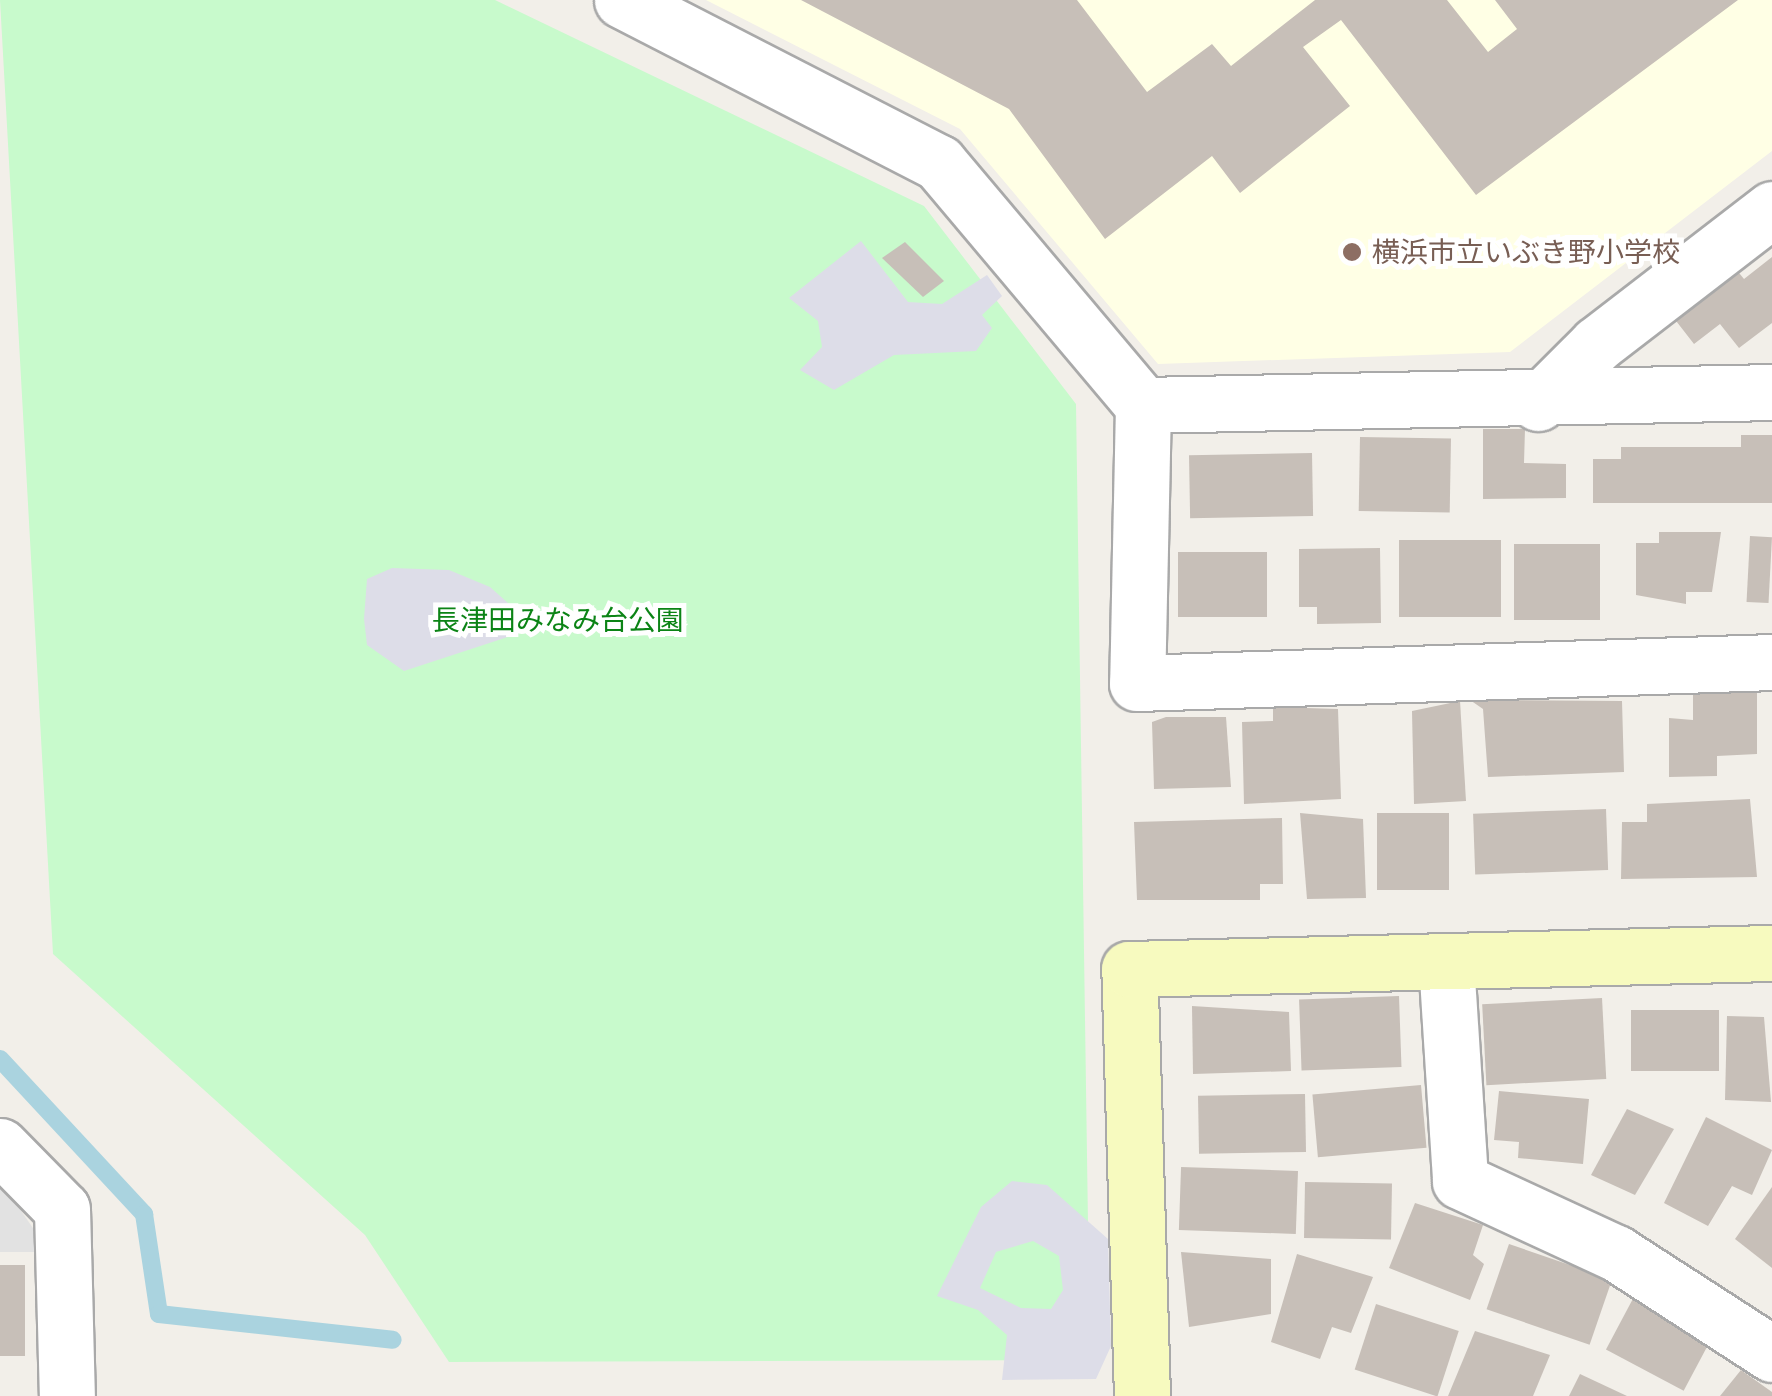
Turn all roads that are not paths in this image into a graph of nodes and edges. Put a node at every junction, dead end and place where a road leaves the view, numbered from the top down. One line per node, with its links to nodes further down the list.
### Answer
1 (622, 0): 5 (street)
2 (1772, 209): 4 (street)
3 (1772, 392): 4 (street)
4 (1538, 402): 5 (street)
5 (1143, 405): 6 (street)
6 (1772, 662)
7 (1772, 954): 8 (street)
8 (1446, 962): 10 (street); 12 (street)
9 (0, 1146): 11 (street)
10 (1772, 1354)
11 (67, 1396)
12 (1142, 1396)

